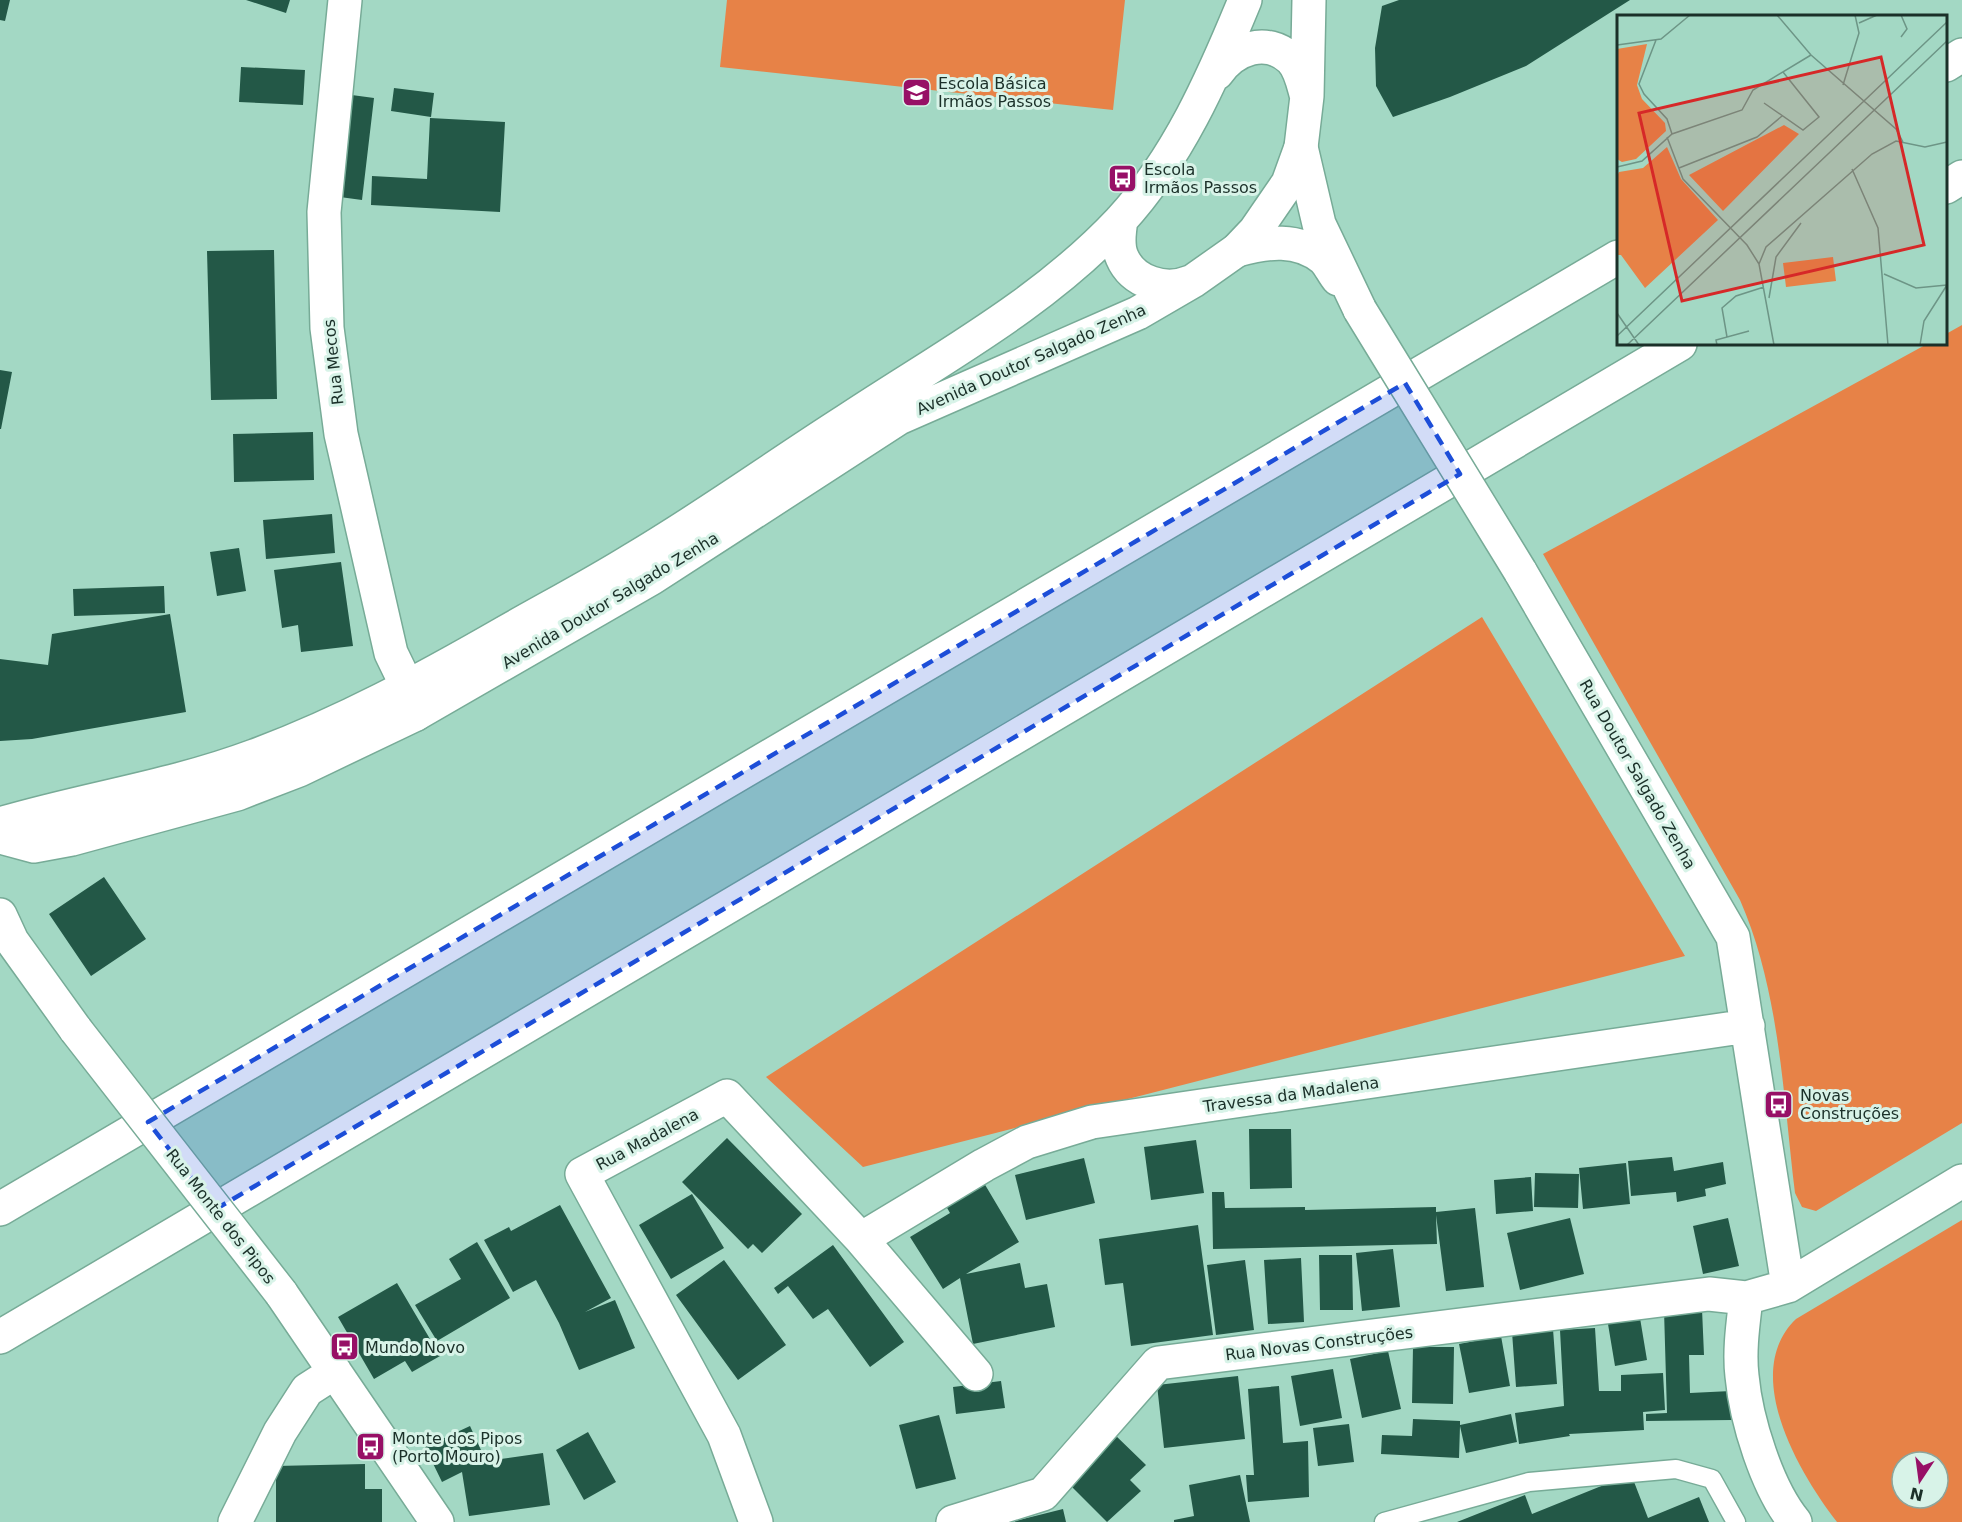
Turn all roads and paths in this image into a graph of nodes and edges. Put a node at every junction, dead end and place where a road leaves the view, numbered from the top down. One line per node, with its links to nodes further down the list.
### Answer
1 (345, 0): 17 (main road, Rua Mecos)
2 (1245, 0): 6 (main road, Avenida Doutor Salgado Zenha)
3 (1309, 0): 7 (main road, Avenida Doutor Salgado Zenha)
4 (1962, 55): 5 (main road)
5 (1947, 64)
6 (1212, 80): 7 (main road, Avenida Doutor Salgado Zenha); 11 (main road, Avenida Doutor Salgado Zenha)
7 (1307, 96): 8 (main road, Avenida Doutor Salgado Zenha)
8 (1301, 147): 12 (main road, Avenida Doutor Salgado Zenha); 15 (main road, Rua Doutor Salgado Zenha)
9 (1962, 177): 10 (main road)
10 (1947, 186)
11 (1121, 220): 14 (main road, Avenida Doutor Salgado Zenha); 17 (main road, Avenida Doutor Salgado Zenha)
12 (1237, 250): 14 (main road, Avenida Doutor Salgado Zenha); 15 (main road, Rua Doutor Salgado Zenha)
13 (1617, 258): 23 (main road)
14 (1193, 281): 17 (main road, Avenida Doutor Salgado Zenha)
15 (1360, 310): 21 (main road, Rua Doutor Salgado Zenha, bridge)
16 (1678, 345): 27 (main road)
17 (412, 700): 18 (main road, Avenida Doutor Salgado Zenha); 19 (main road, Avenida Doutor Salgado Zenha)
18 (0, 824)
19 (0, 837)
20 (0, 915): 28 (main road, Rua Monte dos Pipos, bridge)
21 (1748, 1026): 24 (main road, Travessa da Madalena); 25 (main road, Rua Doutor Salgado Zenha)
22 (1962, 1180): 25 (main road)
23 (0, 1209)
24 (861, 1239): 29 (main road, Rua Madalena); 32 (main road, Rua Madalena)
25 (1788, 1286): 26 (main road)
26 (1746, 1298): 33 (main road, Rua Novas Construções); 36 (main road)
27 (0, 1337)
28 (336, 1372): 30 (main road); 31 (main road, Rua Monte dos Pipos)
29 (976, 1374)
30 (235, 1522)
31 (437, 1522)
32 (756, 1522)
33 (953, 1522)
34 (1384, 1522): 35 (lane)
35 (1736, 1522)
36 (1795, 1522)

